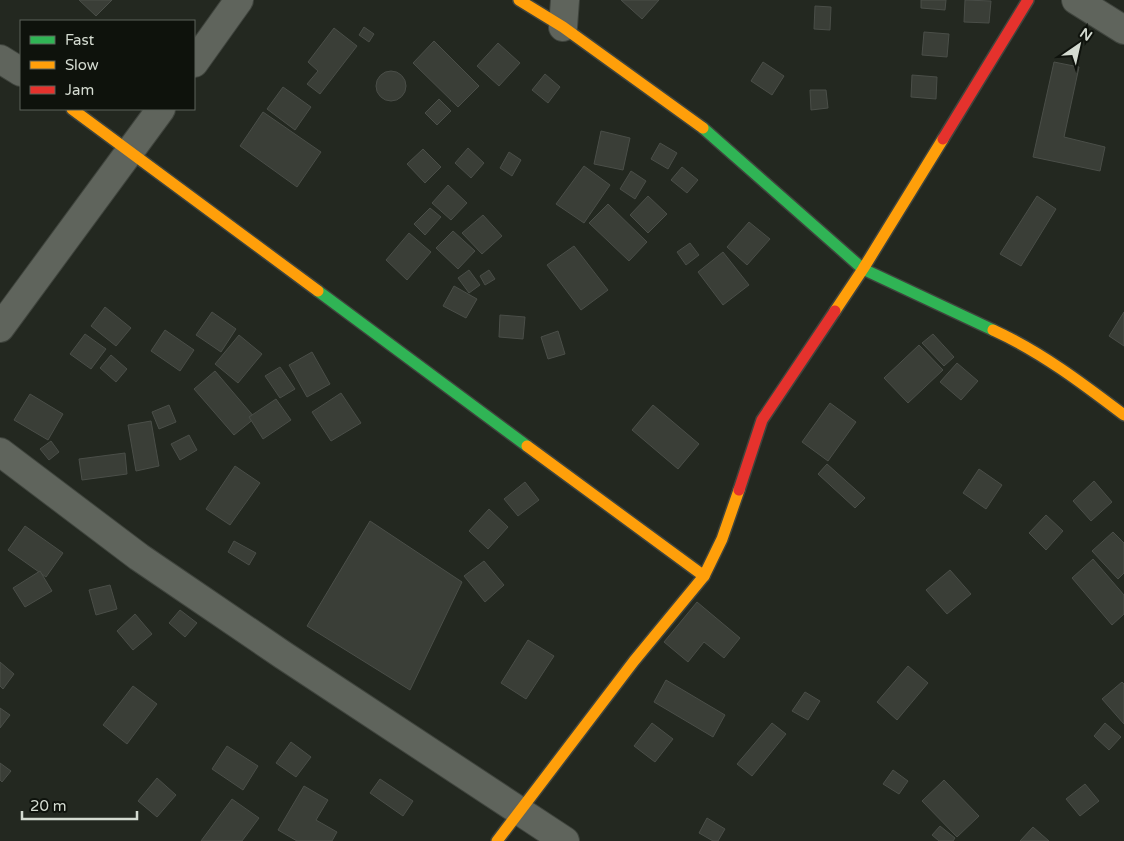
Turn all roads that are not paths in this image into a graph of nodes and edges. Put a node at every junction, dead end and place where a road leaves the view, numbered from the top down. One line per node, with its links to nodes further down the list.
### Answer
1 (239, 0): 9 (street)
2 (519, 0): 6 (street)
3 (565, 0): 6 (street)
4 (1028, 0): 14 (street)
5 (1076, 0): 7 (street)
6 (563, 27): 14 (street)
7 (1124, 30)
8 (0, 59): 10 (street)
9 (195, 62)
10 (20, 71)
11 (73, 110): 13 (street)
12 (161, 110): 13 (street)
13 (130, 153): 15 (street); 18 (street)
14 (863, 269): 16 (street); 18 (street)
15 (0, 328)
16 (1124, 415)
17 (0, 452): 19 (street)
18 (704, 576): 19 (street)
19 (520, 810): 20 (street); 21 (street)
20 (497, 841)
21 (564, 841)

